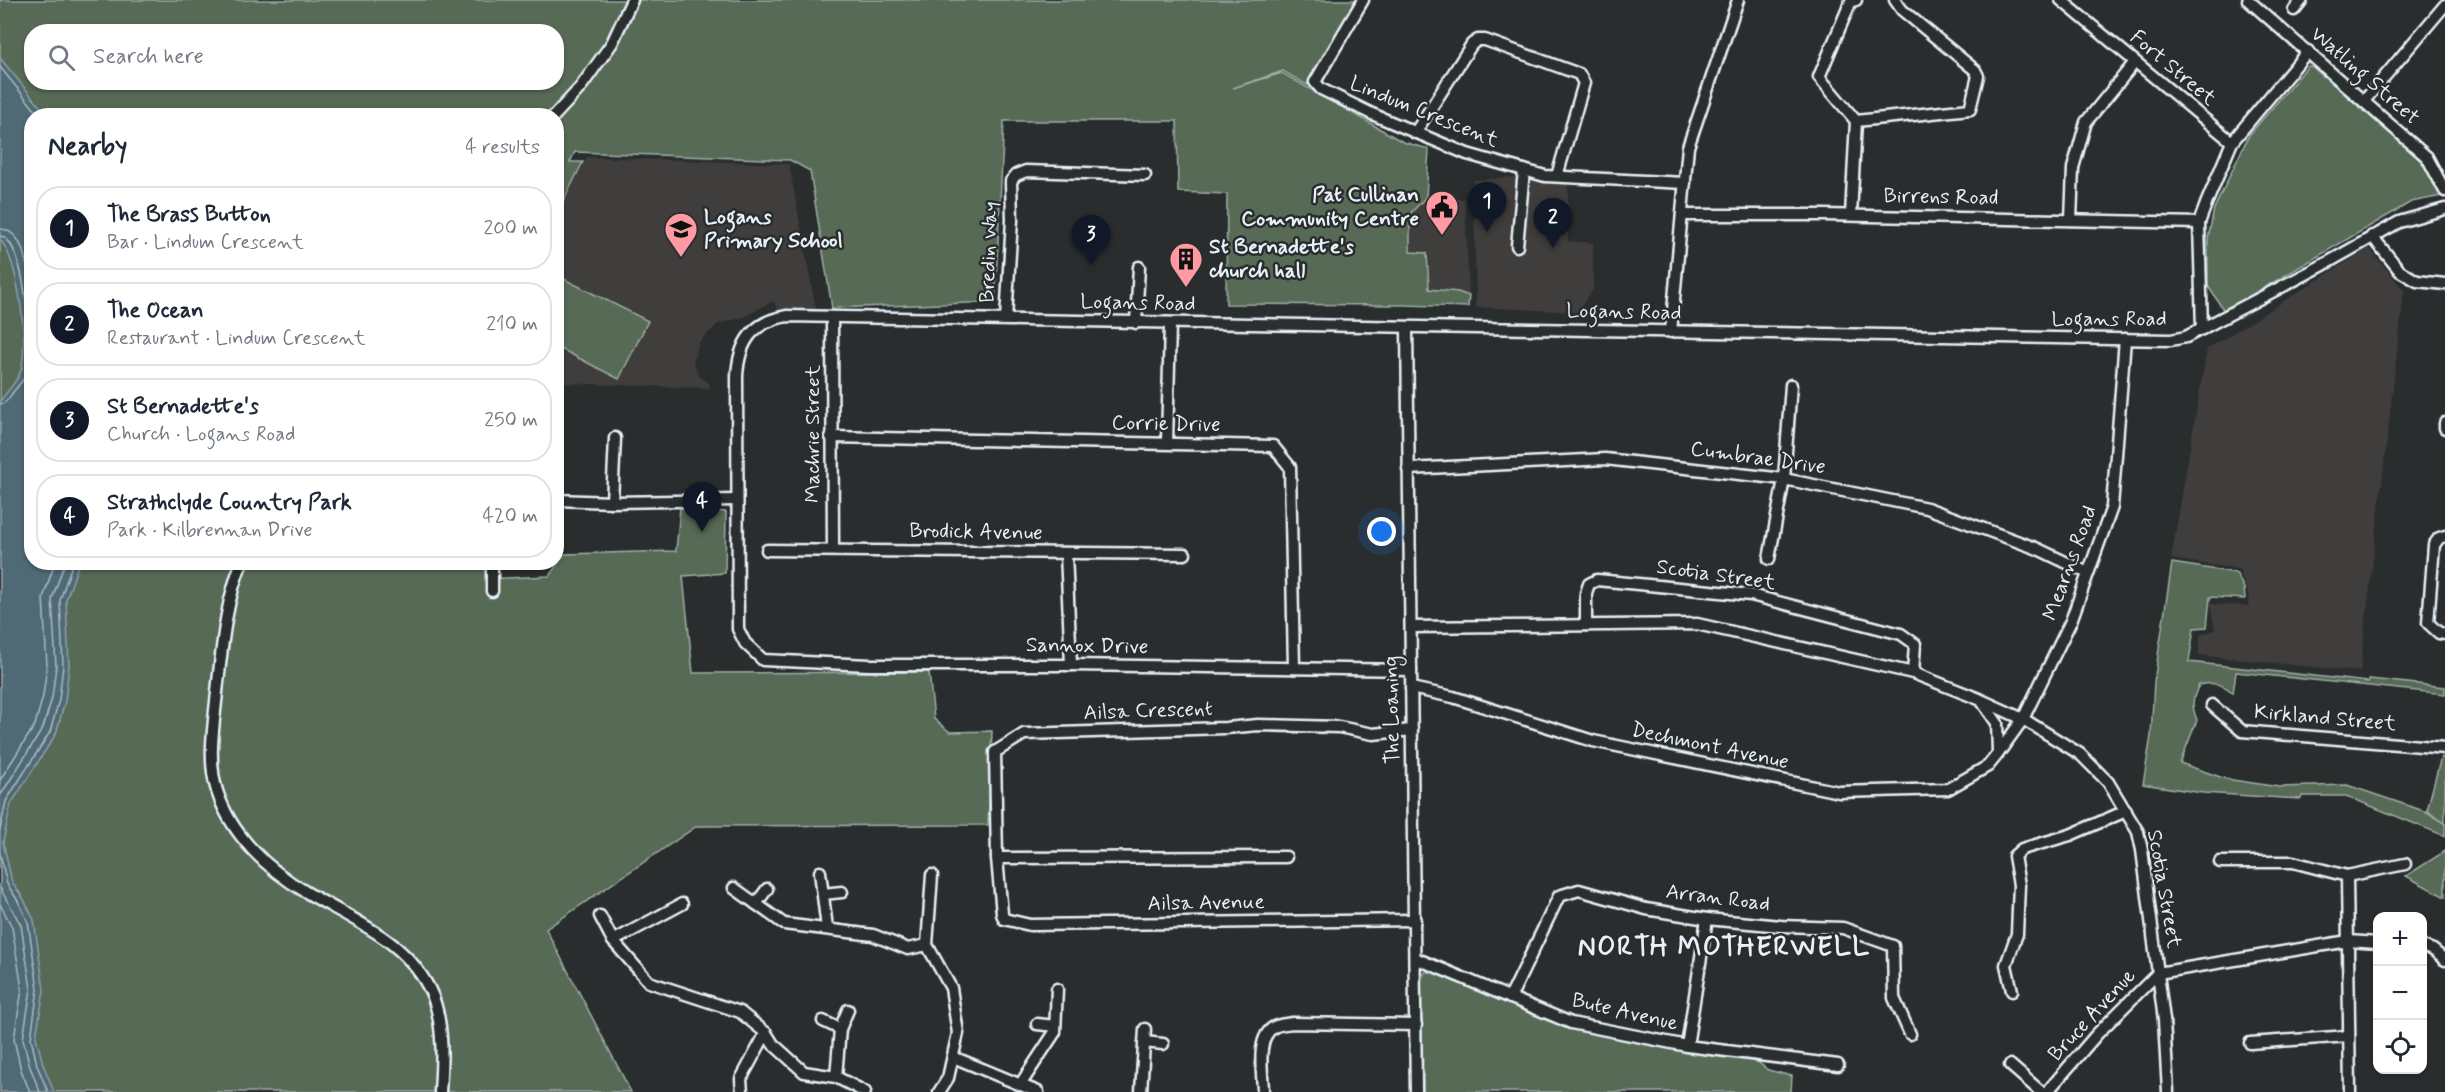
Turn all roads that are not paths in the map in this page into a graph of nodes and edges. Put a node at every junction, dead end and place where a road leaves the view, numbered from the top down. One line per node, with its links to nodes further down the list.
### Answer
1 (632, 0): 14 (street)
2 (1363, 0): 16 (street, Lindum Crescent)
3 (1738, 0): 21 (street)
4 (1856, 0): 15 (street)
5 (1895, 0): 15 (street)
6 (2061, 0): 12 (street, Fort Street)
7 (2248, 0): 11 (street, Watling Street)
8 (2302, 0): 9 (street)
9 (2294, 10)
10 (2443, 12): 13 (street)
11 (2308, 51): 13 (street, Watling Street); 17 (street)
12 (2135, 62): 17 (street, Fort Street); 26 (street)
13 (2364, 101): 22 (street, Watling Street)
14 (561, 108)
15 (1856, 121): 25 (street)
16 (1415, 133): 18 (street, Lindum Crescent); 20 (street)
17 (2232, 142): 27 (street)
18 (1524, 170): 20 (street, Lindum Crescent); 29 (street)
19 (1145, 175): 33 (street, Bredin Way)
20 (1557, 176): 21 (street, Lindum Crescent)
21 (1685, 183): 24 (street)
22 (2445, 191)
23 (2445, 209): 28 (street, Logans Road)
24 (1682, 215): 25 (street, Birrens Road); 38 (street)
25 (1851, 215): 26 (street, Birrens Road)
26 (2071, 220): 27 (street, Birrens Road)
27 (2199, 223): 37 (street)
28 (2372, 236): 31 (street); 37 (street, Logans Road)
29 (1517, 246)
30 (1139, 267): 34 (street)
31 (2445, 284)
32 (832, 317): 33 (street, Logans Road); 43 (street, Machrie Street); 49 (street, Logans Road)
33 (1006, 320): 34 (street, Logans Road)
34 (1136, 323): 35 (street, Logans Road)
35 (1170, 324): 36 (street, Logans Road); 45 (street)
36 (1407, 328): 38 (street, Logans Road); 46 (street, The Loaning)
37 (2202, 328): 39 (street, Logans Road)
38 (1671, 332): 39 (street, Logans Road)
39 (2125, 339): 59 (street, Mearns Road)
40 (1791, 386): 47 (street)
41 (2445, 423): 42 (street)
42 (2445, 428)
43 (831, 437): 45 (street, Corrie Drive); 53 (street, Machrie Street)
44 (615, 438): 50 (street)
45 (1167, 443): 65 (street, Corrie Drive)
46 (1408, 469): 47 (street, Cumbrae Drive); 62 (street, The Loaning)
47 (1784, 479): 56 (street); 59 (street, Cumbrae Drive)
48 (564, 500): 50 (street)
49 (737, 500): 50 (street); 64 (street, Sannox Drive)
50 (612, 502)
51 (2445, 536): 63 (street)
52 (767, 550): 53 (street, Brodick Avenue)
53 (833, 550): 54 (street, Brodick Avenue)
54 (1066, 553): 55 (street, Brodick Avenue); 64 (street)
55 (1185, 554)
56 (1769, 559)
57 (239, 570): 124 (street)
58 (492, 570): 60 (street)
59 (2088, 573): 71 (street, Mearns Road)
60 (492, 591)
61 (1586, 625): 62 (street, Scotia Street); 67 (street, Scotia Street); 67 (street, Scotia Street)
62 (1411, 627): 66 (street, The Loaning)
63 (2445, 634)
64 (1071, 664): 65 (street, Sannox Drive)
65 (1294, 668): 66 (street, Sannox Drive)
66 (1411, 670): 68 (street, The Loaning)
67 (1913, 673): 69 (street, Scotia Street)
68 (1412, 688): 72 (street, The Loaning); 74 (street, Dechmont Avenue)
69 (1979, 699): 71 (street, Scotia Street); 74 (street)
70 (2212, 705): 73 (street, Kirkland Street)
71 (2023, 719): 74 (street, Dechmont Avenue); 75 (street, Scotia Street)
72 (1412, 730): 77 (street, Ailsa Crescent); 92 (street, The Loaning)
73 (2445, 748)
74 (1997, 755)
75 (2126, 811): 101 (street, Scotia Street); 103 (street)
76 (1286, 857): 77 (street)
77 (997, 858): 89 (street, Ailsa Crescent)
78 (2220, 862): 82 (street)
79 (2404, 864): 82 (street)
80 (820, 872): 86 (street)
81 (932, 874): 97 (street)
82 (2347, 876): 95 (street)
83 (734, 888): 88 (street)
84 (767, 889): 88 (street)
85 (842, 892): 86 (street)
86 (823, 894): 93 (street)
87 (682, 904): 94 (street)
88 (756, 904): 93 (street)
89 (1002, 914): 92 (street, Ailsa Avenue)
90 (600, 916): 94 (street)
91 (1707, 919): 104 (street, Arran Road); 113 (street, Arran Road); 118 (street)
92 (1415, 920): 99 (street, The Loaning)
93 (827, 928): 97 (street)
94 (613, 941): 112 (street)
95 (2348, 941): 96 (street, Bruce Avenue); 101 (street, Bruce Avenue); 114 (street)
96 (2373, 943)
97 (927, 945): 119 (street)
98 (2427, 948): 100 (street)
99 (1414, 958): 104 (street, Bute Avenue); 108 (street, The Loaning)
100 (2445, 960)
101 (2158, 973): 133 (street, Bruce Avenue); 134 (street, Scotia Street)
102 (1057, 988): 109 (street)
103 (2012, 991)
104 (1510, 998): 118 (street, Bute Avenue)
105 (848, 1010): 110 (street)
106 (823, 1021): 110 (street)
107 (1037, 1024): 109 (street)
108 (1416, 1025): 130 (street); 131 (street, The Loaning)
109 (1055, 1026): 123 (street)
110 (840, 1029): 122 (street)
111 (1145, 1029): 115 (street)
112 (766, 1033): 122 (street); 125 (street)
113 (1910, 1035)
114 (2349, 1036): 116 (street); 135 (street)
115 (1144, 1042): 117 (street); 129 (street)
116 (2250, 1043)
117 (1163, 1044)
118 (1688, 1046): 120 (street, Bute Avenue)
119 (953, 1057): 123 (street); 127 (street)
120 (1838, 1065)
121 (2010, 1065): 132 (street, Bruce Avenue)
122 (836, 1077): 126 (street)
123 (1020, 1085): 128 (street)
124 (440, 1092)
125 (742, 1092)
126 (865, 1092)
127 (939, 1092)
128 (1038, 1092)
129 (1141, 1092)
130 (1263, 1092)
131 (1416, 1092)
132 (2041, 1092)
133 (2047, 1092)
134 (2168, 1092)
135 (2350, 1092)

